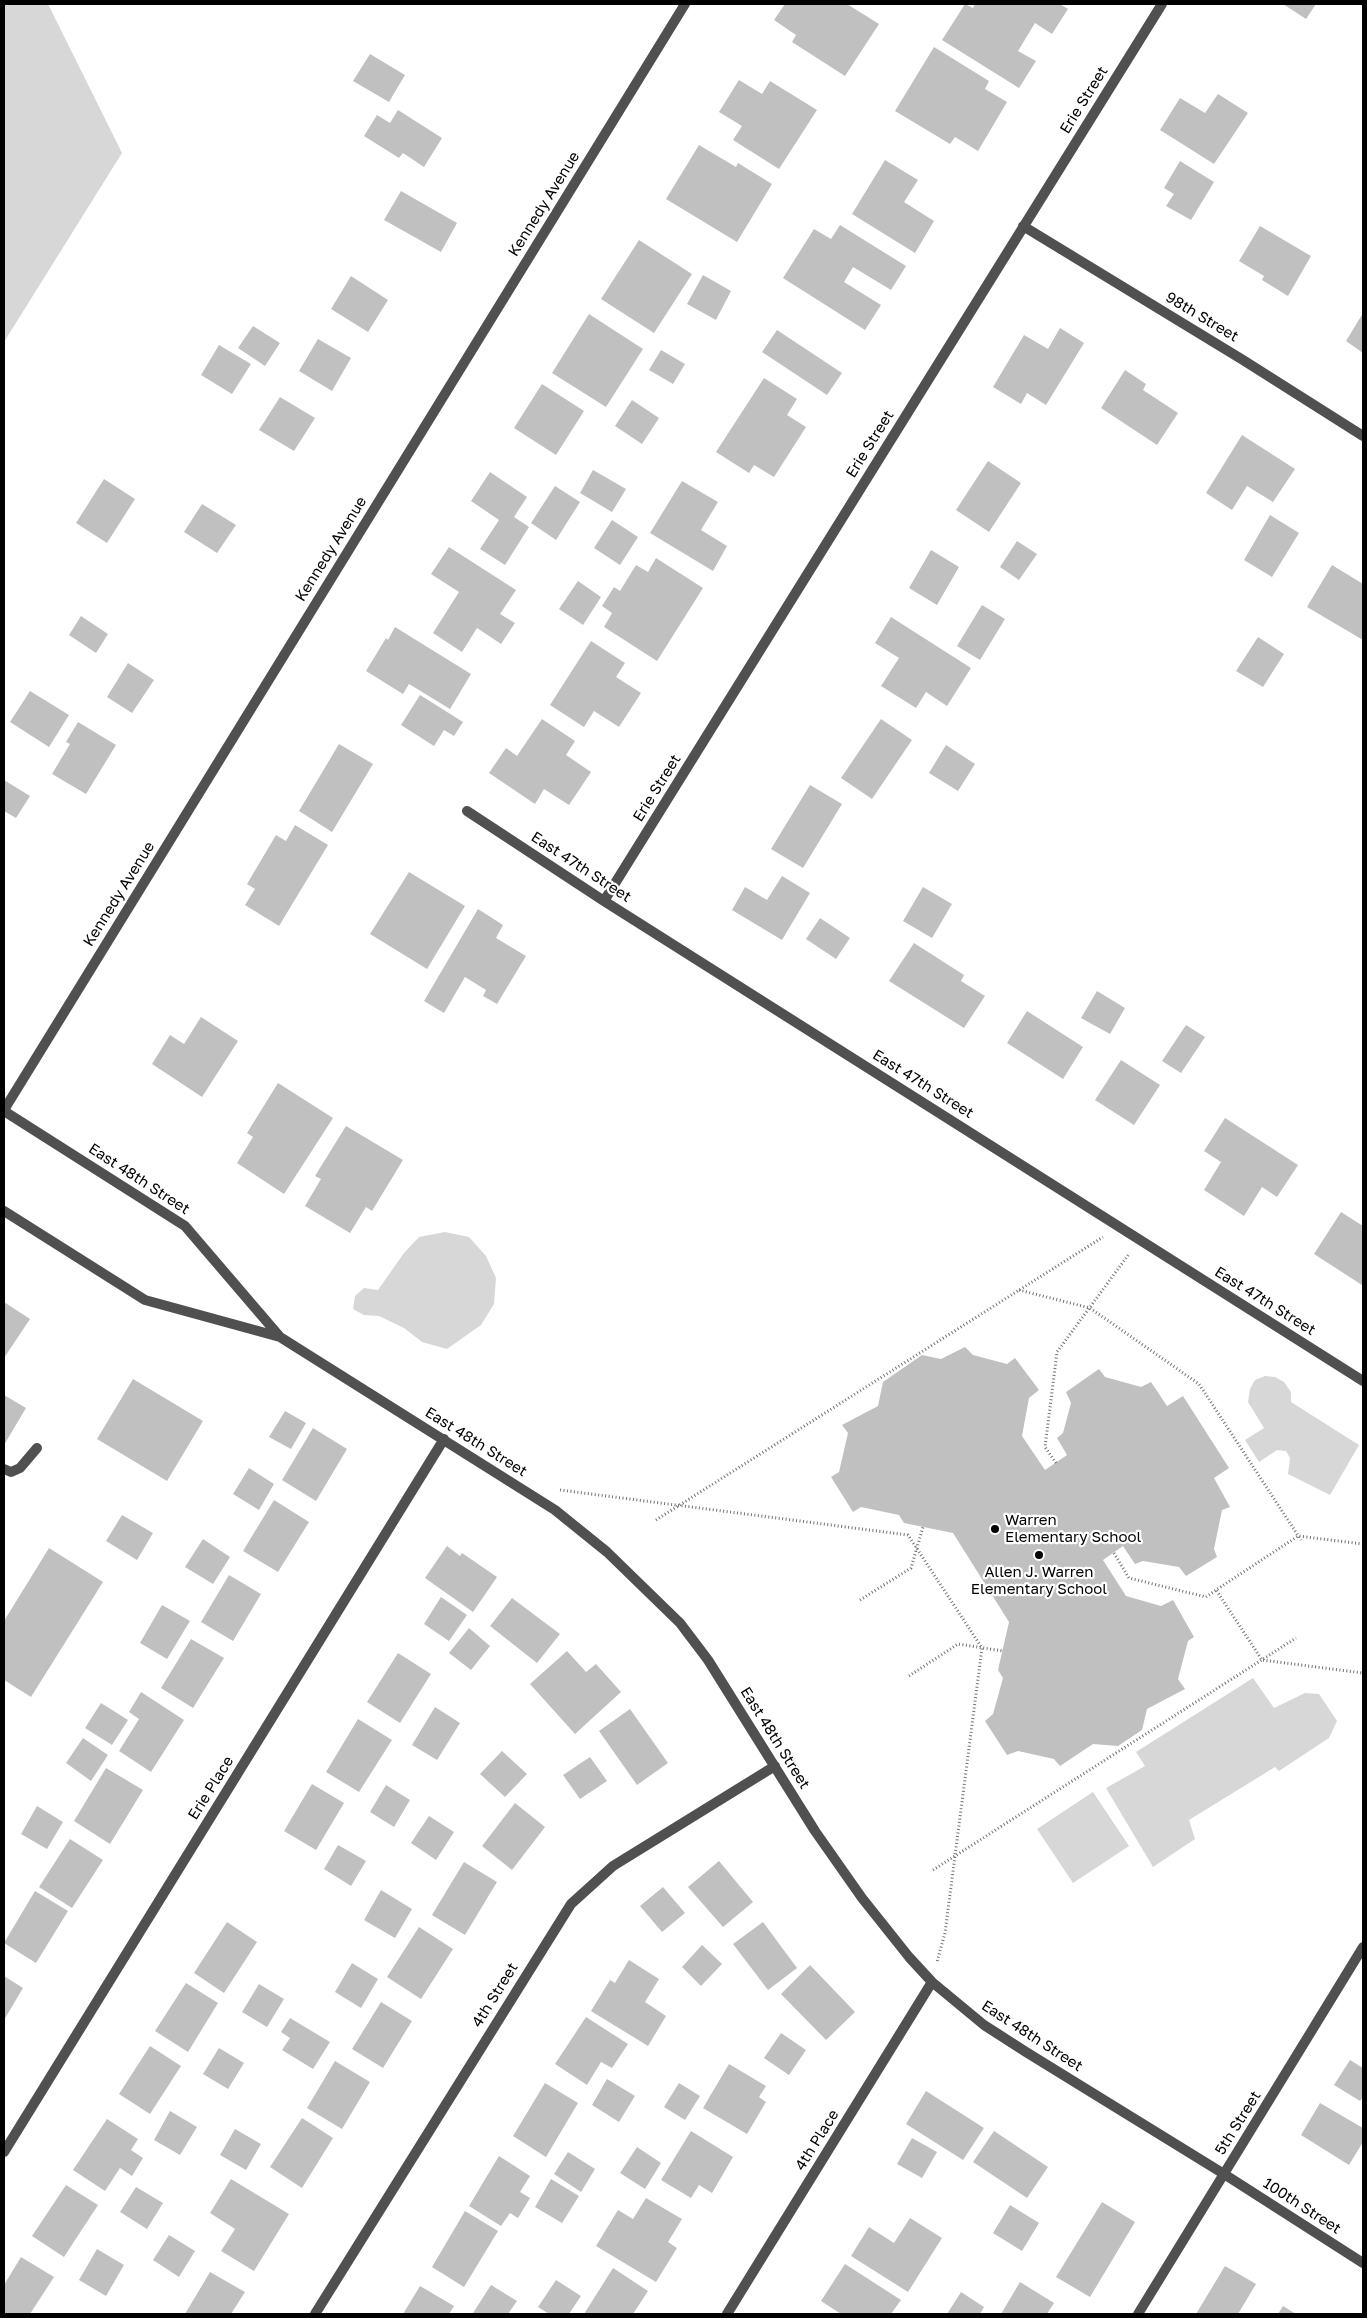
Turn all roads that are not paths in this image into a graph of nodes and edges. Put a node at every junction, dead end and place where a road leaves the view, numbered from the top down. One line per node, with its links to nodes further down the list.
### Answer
1 (685, 4): 7 (street, Kennedy Avenue)
2 (1162, 4): 3 (street, Erie Street)
3 (1023, 226): 4 (street, 98th Street); 6 (street, Erie Street)
4 (1363, 436)
5 (467, 811): 6 (street, East 47th Street)
6 (604, 900): 10 (street, East 47th Street)
7 (4, 1110): 9 (street, East 48th Street)
8 (4, 1211): 9 (street, East 48th Street)
9 (280, 1337): 11 (street, East 48th Street)
10 (1363, 1381)
11 (444, 1440): 14 (street, East 48th Street); 17 (street, Erie Place)
12 (37, 1448): 13 (street)
13 (4, 1469)
14 (775, 1766): 16 (street, East 48th Street); 20 (street, 4th Street)
15 (1363, 1948): 18 (street, 5th Street)
16 (932, 1982): 18 (street, East 48th Street); 21 (street, 4th Place)
17 (4, 2152)
18 (1224, 2174): 19 (street, 100th Street); 22 (street, 5th Street)
19 (1363, 2263)
20 (315, 2314)
21 (727, 2314)
22 (1138, 2314)

